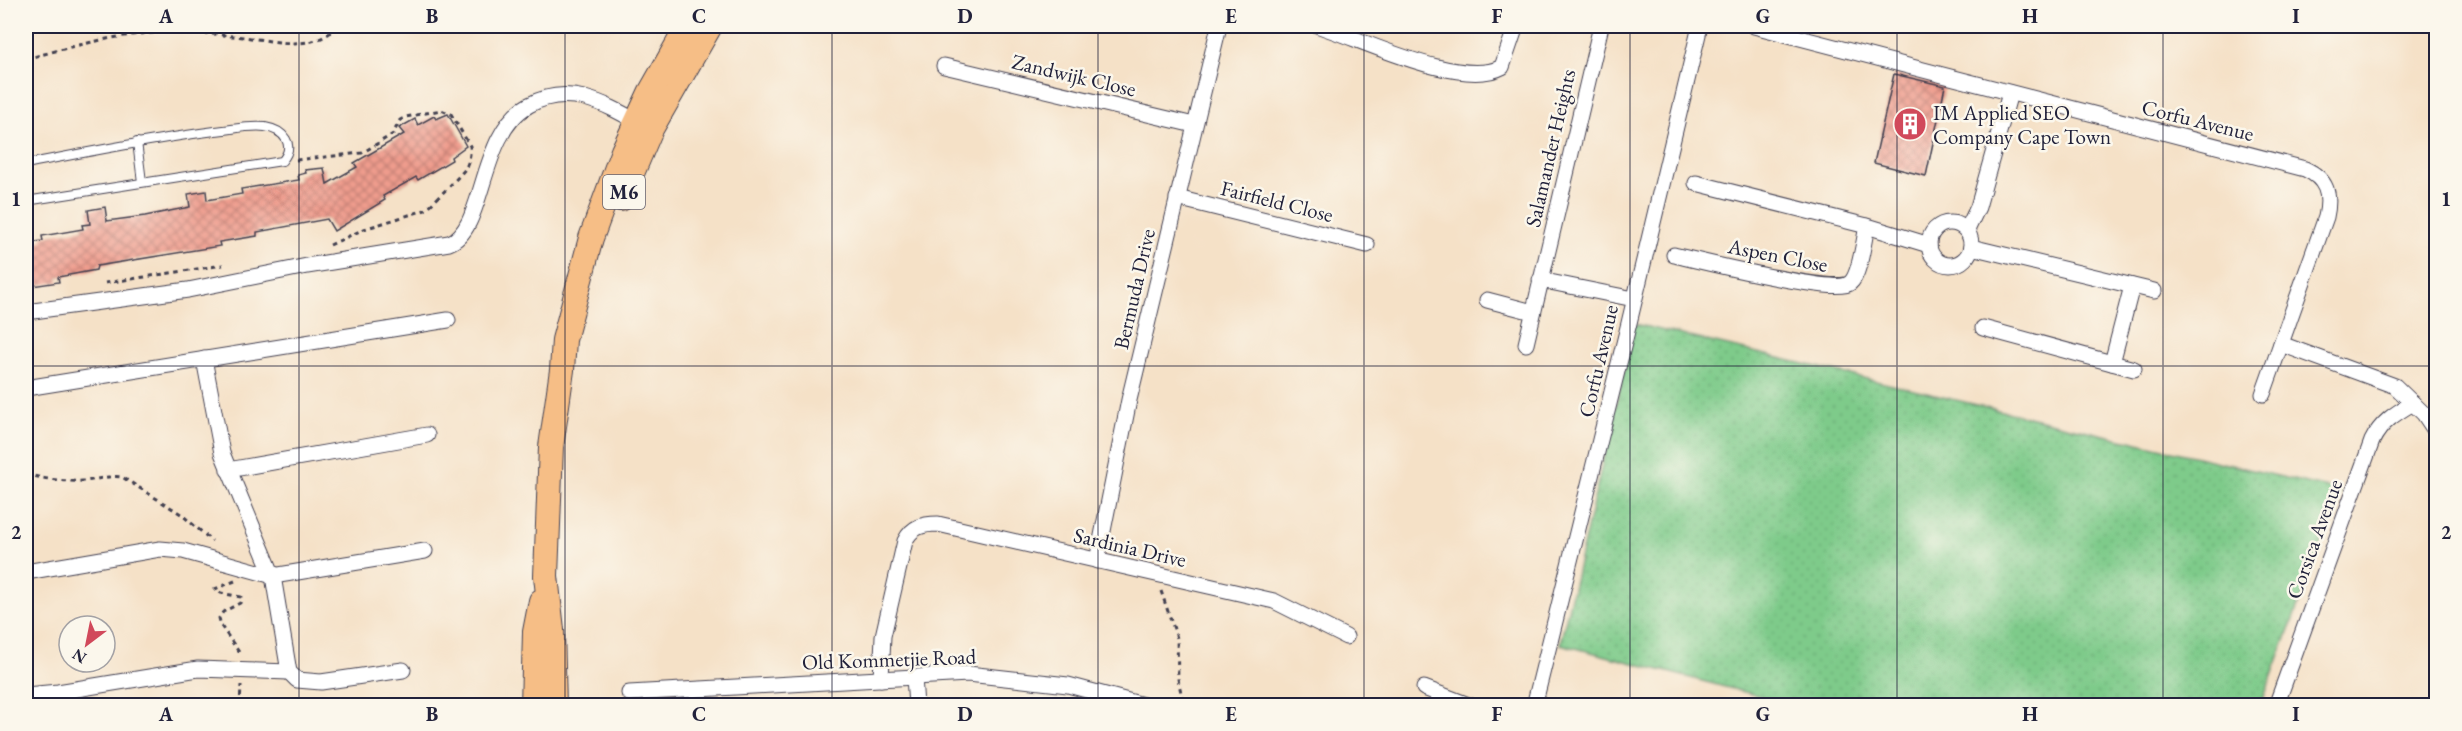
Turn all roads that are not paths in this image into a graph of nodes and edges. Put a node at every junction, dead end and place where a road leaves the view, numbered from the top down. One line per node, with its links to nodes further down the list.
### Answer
1 (678, 26): 10 (lane)
2 (688, 26): 10 (main road, M6)
3 (710, 26): 14 (main road, M6)
4 (1319, 26): 5 (street)
5 (1515, 26)
6 (1600, 26): 27 (street, Salamander Heights)
7 (1700, 26): 30 (street, Corfu Avenue)
8 (1754, 26): 12 (street, Corfu Avenue)
9 (1218, 27): 13 (street, Bermuda Drive)
10 (670, 55): 14 (main road, M6)
11 (944, 66): 13 (street, Zandwijk Close)
12 (2010, 93): 22 (street); 37 (street, Corfu Avenue)
13 (1194, 124): 19 (street, Bermuda Drive)
14 (644, 125): 32 (street); 51 (main road, M6)
15 (137, 142): 16 (lane); 17 (lane); 17 (lane)
16 (26, 164)
17 (142, 182): 20 (lane)
18 (1696, 183): 21 (street)
19 (1177, 198): 23 (street, Fairfield Close); 48 (street, Bermuda Drive)
20 (26, 201)
21 (1867, 226): 24 (street); 26 (street, Aspen Close)
22 (1967, 230): 24 (street); 25 (street)
23 (1367, 245)
24 (1929, 245): 25 (street)
25 (1971, 247): 28 (street)
26 (1674, 255)
27 (1540, 280): 30 (street); 33 (street, Salamander Heights)
28 (2132, 286): 29 (street); 39 (street)
29 (2154, 291)
30 (1634, 299): 65 (street, Corfu Avenue)
31 (1487, 300): 33 (street)
32 (26, 312)
33 (1533, 312): 36 (street, Salamander Heights)
34 (448, 320): 38 (street)
35 (1983, 328): 39 (street)
36 (1526, 344)
37 (2281, 344): 42 (street, Corfu Avenue); 43 (street)
38 (204, 359): 41 (street); 46 (street)
39 (2112, 363): 40 (street)
40 (2134, 369)
41 (26, 388)
42 (2263, 394)
43 (2413, 403): 44 (street); 66 (street, Corsica Avenue)
44 (2436, 432)
45 (428, 435): 46 (street)
46 (228, 470): 50 (street)
47 (425, 551): 50 (street)
48 (1097, 561): 52 (street, Sardinia Drive); 56 (street, Sardinia Drive)
49 (26, 572): 50 (street)
50 (273, 576): 54 (street)
51 (546, 576): 60 (main road, M6); 61 (main road, M6)
52 (1346, 638)
53 (403, 670): 54 (street)
54 (289, 672): 59 (street)
55 (914, 677): 56 (street, Old Kommetjie Road); 62 (street); 63 (street, Old Kommetjie Road)
56 (881, 679): 58 (street, Old Kommetjie Road)
57 (1424, 688): 64 (street)
58 (629, 693)
59 (26, 696)
60 (533, 705)
61 (554, 705)
62 (916, 705)
63 (1147, 705)
64 (1472, 705)
65 (1534, 705)
66 (2276, 705)

